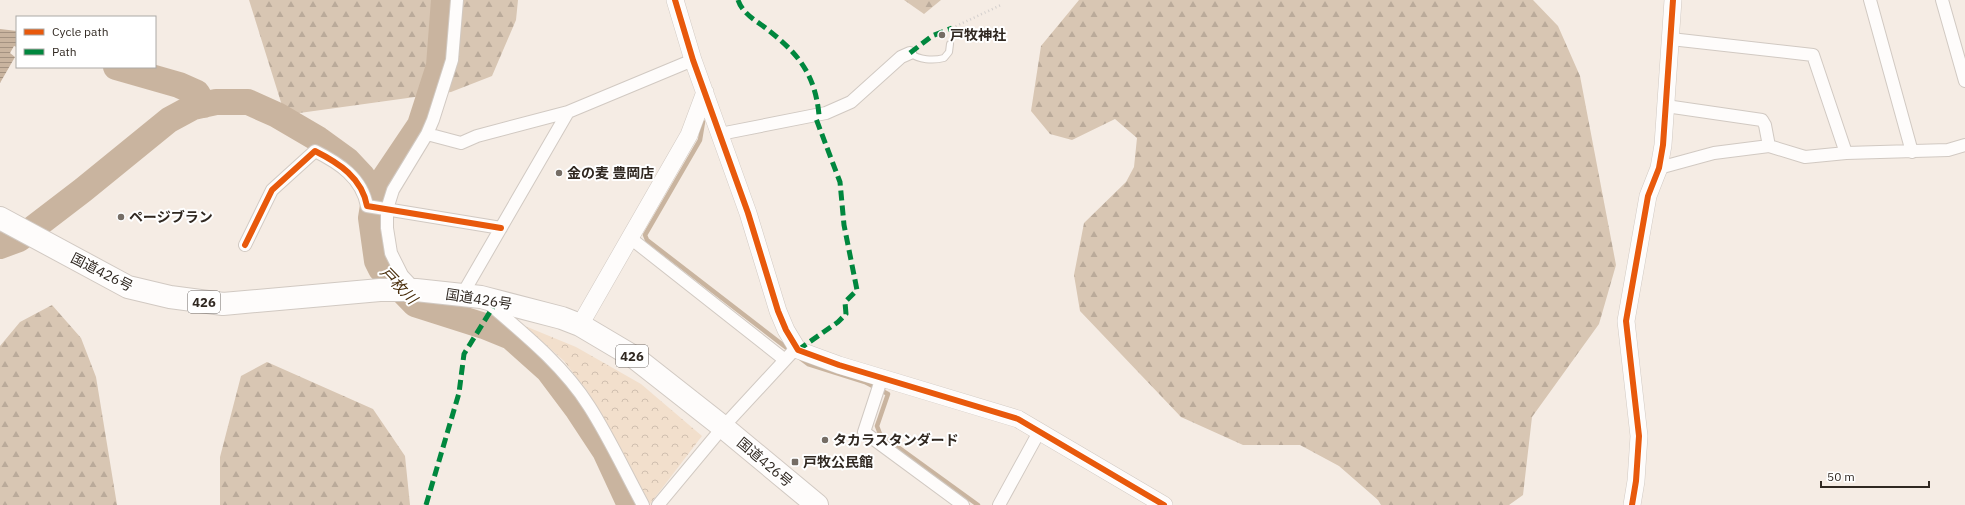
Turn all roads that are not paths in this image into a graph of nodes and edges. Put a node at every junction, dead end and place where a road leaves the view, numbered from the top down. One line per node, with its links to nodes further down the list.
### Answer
1 (457, 0): 14 (street)
2 (675, 0): 9 (street)
3 (1674, 0): 6 (street)
4 (1870, 0): 18 (street)
5 (1942, 0): 10 (street)
6 (1671, 39): 12 (street); 19 (street)
7 (950, 44): 8 (lane)
8 (910, 53): 15 (street)
9 (693, 60): 11 (street); 13 (street)
10 (1965, 81)
11 (705, 92): 15 (street); 24 (street)
12 (1666, 106): 16 (street); 20 (street)
13 (568, 112): 14 (street); 23 (street)
14 (427, 134): 21 (street)
15 (720, 134): 29 (street)
16 (1769, 146): 19 (street); 20 (street)
17 (1965, 146): 18 (street)
18 (1912, 152): 19 (street)
19 (1846, 153)
20 (1659, 168): 40 (street)
21 (387, 209): 23 (street); 25 (street); 26 (street)
22 (7, 222): 26 (highway, 国道426号 / 426)
23 (501, 228): 27 (street)
24 (629, 237): 28 (street); 30 (street)
25 (245, 245)
26 (412, 290): 27 (highway, 国道426号 / 426)
27 (471, 296): 28 (highway, 国道426号 / 426); 34 (street)
28 (580, 325): 32 (highway, 国道426号 / 426)
29 (797, 347): 30 (street); 31 (street)
30 (785, 360): 32 (street)
31 (882, 377): 33 (street); 37 (street)
32 (723, 427): 35 (street); 36 (highway, 国道426号 / 426)
33 (1039, 432): 38 (street); 39 (street)
34 (643, 505)
35 (658, 505)
36 (817, 505)
37 (963, 505)
38 (999, 505)
39 (1164, 505)
40 (1632, 505)

